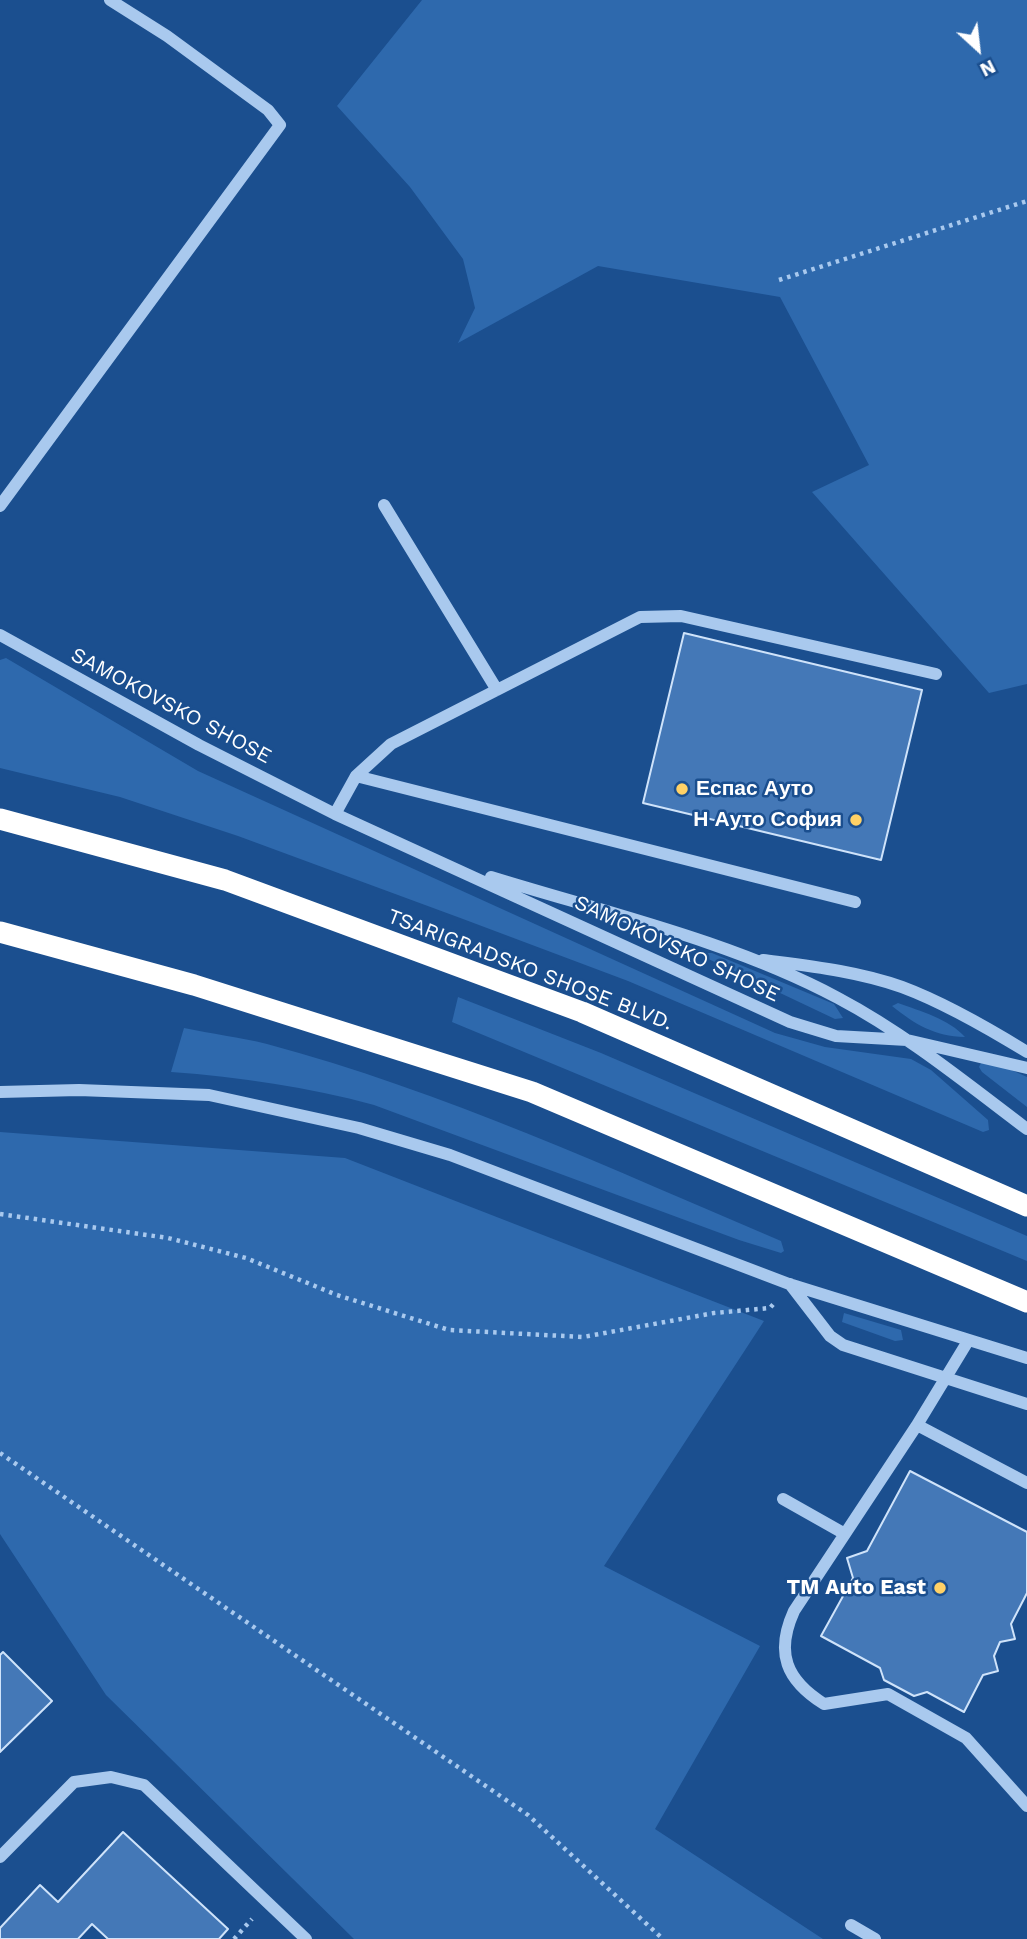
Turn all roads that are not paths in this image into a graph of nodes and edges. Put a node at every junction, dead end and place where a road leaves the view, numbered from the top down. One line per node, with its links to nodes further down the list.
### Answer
1 (110, 0): 3 (street)
2 (384, 505): 6 (street)
3 (0, 506)
4 (0, 635): 8 (street, SAMOKOVSKO SHOSE)
5 (936, 674): 6 (street)
6 (497, 690): 7 (street)
7 (356, 776): 8 (street); 11 (street)
8 (335, 814): 10 (street, SAMOKOVSKO SHOSE)
9 (0, 819): 19 (highway, TSARIGRADSKO SHOSE BLVD.)
10 (440, 861): 13 (street, SAMOKOVSKO SHOSE); 14 (street, SAMOKOVSKO SHOSE)
11 (855, 902)
12 (0, 932): 21 (highway)
13 (750, 958): 14 (street, SAMOKOVSKO SHOSE); 15 (street)
14 (907, 1040): 16 (street); 18 (street, SAMOKOVSKO SHOSE)
15 (1027, 1052)
16 (1027, 1068)
17 (0, 1092): 20 (street)
18 (1027, 1129)
19 (1027, 1206)
20 (789, 1284): 22 (street); 24 (street)
21 (1027, 1302)
22 (968, 1341): 23 (street); 24 (street)
23 (1027, 1358)
24 (946, 1377): 25 (street); 26 (street)
25 (1027, 1405)
26 (917, 1425): 27 (street); 29 (street)
27 (1027, 1483)
28 (783, 1499): 29 (street)
29 (845, 1534): 30 (street)
30 (1027, 1806)
31 (0, 1857): 33 (street)
32 (851, 1925): 34 (street)
33 (306, 1939)
34 (875, 1939)

